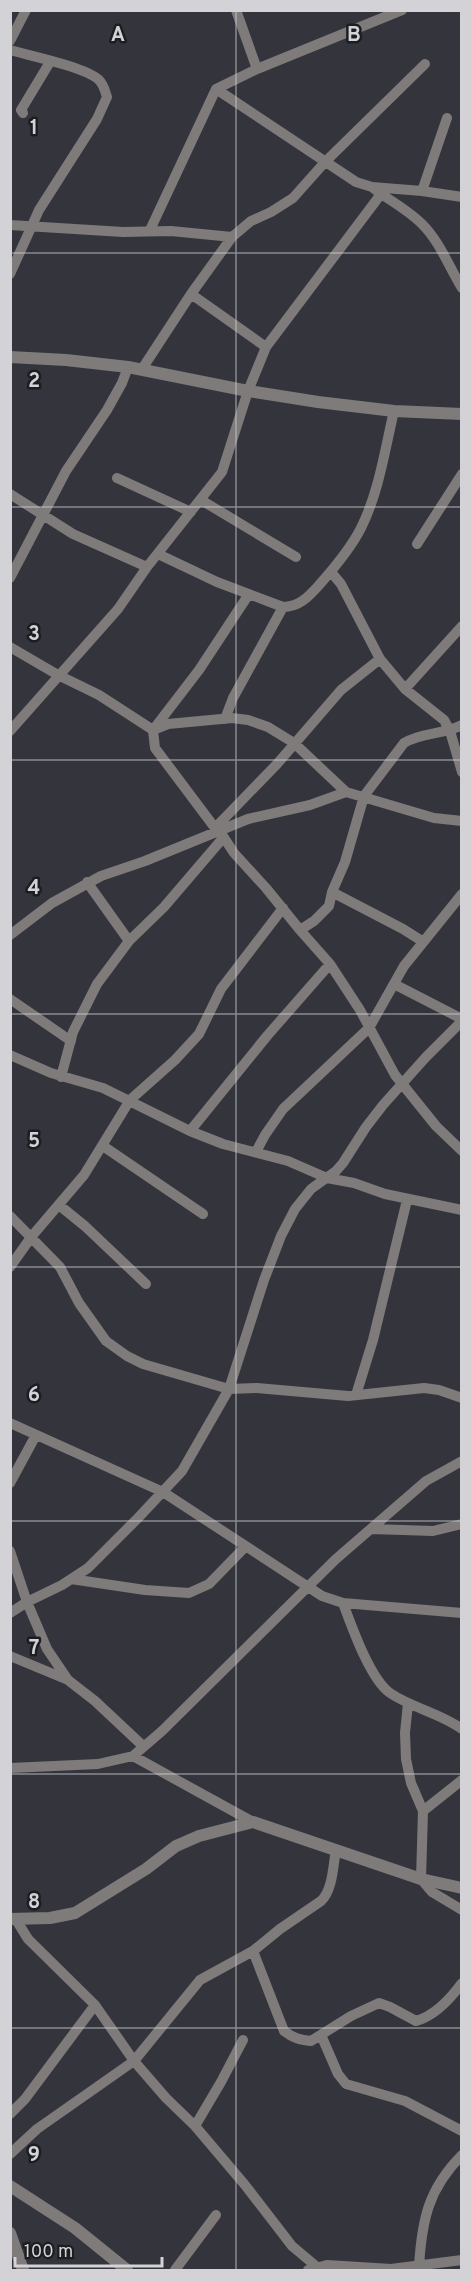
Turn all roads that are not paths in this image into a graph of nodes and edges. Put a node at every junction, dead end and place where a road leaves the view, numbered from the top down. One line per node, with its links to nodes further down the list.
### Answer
1 (26, 10): 4 (street)
2 (236, 10): 8 (street)
3 (402, 10): 8 (street)
4 (10, 41)
5 (10, 50): 6 (street)
6 (50, 62): 10 (street); 17 (street)
7 (425, 64): 12 (street)
8 (257, 69): 9 (street)
9 (216, 89): 12 (street); 18 (street)
10 (23, 113)
11 (447, 118): 14 (street)
12 (326, 162): 13 (street); 19 (street)
13 (376, 191): 14 (street); 21 (street); 23 (street)
14 (422, 191): 15 (street)
15 (462, 197)
16 (10, 225): 17 (street)
17 (32, 226): 18 (street); 20 (street)
18 (150, 230): 19 (street)
19 (232, 237): 22 (street)
20 (10, 274)
21 (462, 288)
22 (191, 294): 23 (street); 26 (street)
23 (266, 347): 27 (street)
24 (10, 357): 25 (street)
25 (128, 367): 26 (street); 35 (street)
26 (142, 369): 27 (street)
27 (248, 391): 28 (street); 33 (street)
28 (394, 411): 29 (street); 40 (street)
29 (462, 414)
30 (462, 474): 36 (street)
31 (117, 478): 34 (street)
32 (10, 494): 35 (street)
33 (201, 500): 34 (street); 38 (street)
34 (191, 512): 37 (street)
35 (43, 515): 39 (street); 41 (street)
36 (417, 544)
37 (158, 554): 39 (street); 42 (street)
38 (296, 557)
39 (147, 567): 47 (street)
40 (331, 572): 43 (street); 46 (street)
41 (10, 578)
42 (249, 594): 43 (street); 51 (street)
43 (283, 607): 49 (street)
44 (462, 626): 48 (street)
45 (10, 647): 47 (street)
46 (380, 659): 48 (street); 54 (street)
47 (58, 675): 51 (street); 52 (street)
48 (405, 689): 53 (street)
49 (225, 719): 51 (street); 54 (street)
50 (462, 725): 53 (street)
51 (153, 730): 59 (street)
52 (10, 731)
53 (450, 731): 55 (street); 57 (street)
54 (294, 744): 56 (street); 59 (street)
55 (462, 772)
56 (346, 792): 57 (street); 59 (street)
57 (364, 796): 58 (street); 61 (street)
58 (462, 821)
59 (219, 832): 60 (street); 63 (street); 66 (street)
60 (87, 882): 64 (street); 66 (street)
61 (332, 892): 65 (street); 67 (street)
62 (462, 894): 67 (street)
63 (283, 908): 65 (street); 77 (street)
64 (13, 930)
65 (300, 930): 68 (street)
66 (129, 941): 73 (street)
67 (422, 941): 69 (street)
68 (330, 964): 72 (street); 78 (street)
69 (394, 984): 71 (street); 72 (street)
70 (10, 999): 73 (street)
71 (462, 1020): 76 (street)
72 (369, 1028): 76 (street); 81 (street)
73 (71, 1041): 75 (street)
74 (10, 1054): 75 (street)
75 (61, 1077): 77 (street)
76 (401, 1085): 80 (street); 82 (street)
77 (130, 1100): 78 (street); 79 (street)
78 (190, 1131): 81 (street)
79 (103, 1146): 84 (street); 86 (street)
80 (462, 1151)
81 (256, 1152): 82 (street)
82 (327, 1178): 83 (street); 91 (street)
83 (407, 1200): 85 (street); 92 (street)
84 (59, 1205): 88 (street); 90 (street)
85 (462, 1210)
86 (202, 1214)
87 (10, 1216): 88 (street)
88 (32, 1236): 89 (street); 91 (street)
89 (10, 1267)
90 (146, 1284)
91 (229, 1389): 92 (street); 98 (street)
92 (356, 1395): 93 (street)
93 (462, 1398)
94 (10, 1423): 95 (street)
95 (36, 1435): 97 (street); 98 (street)
96 (462, 1461): 100 (street)
97 (10, 1483)
98 (163, 1492): 101 (street); 103 (street)
99 (462, 1524): 100 (street)
100 (372, 1529): 104 (street)
101 (245, 1547): 103 (street); 104 (street)
102 (10, 1551): 105 (street)
103 (71, 1579): 105 (street)
104 (308, 1588): 106 (street); 113 (street)
105 (27, 1602): 107 (street); 110 (street)
106 (343, 1603): 108 (street); 111 (street)
107 (10, 1612)
108 (462, 1614)
109 (10, 1656): 110 (street)
110 (68, 1680): 113 (street)
111 (408, 1703): 112 (street); 117 (street)
112 (462, 1728)
113 (143, 1746): 114 (street)
114 (133, 1756): 115 (street); 118 (street)
115 (10, 1768)
116 (462, 1780): 117 (street)
117 (423, 1811): 120 (street)
118 (253, 1822): 119 (street); 123 (street)
119 (336, 1850): 120 (street); 124 (street)
120 (421, 1879): 121 (street); 122 (street)
121 (462, 1888)
122 (462, 1910)
123 (13, 1918): 126 (street)
124 (253, 1951): 127 (street); 129 (street)
125 (462, 1983): 127 (street)
126 (95, 2005): 129 (street); 130 (street)
127 (321, 2035): 132 (street)
128 (243, 2040): 131 (street)
129 (134, 2061): 131 (street); 133 (street)
130 (10, 2114)
131 (195, 2126): 140 (street)
132 (462, 2130)
133 (10, 2154)
134 (462, 2155): 139 (street)
135 (10, 2186): 143 (street)
136 (216, 2215): 144 (street)
137 (10, 2233): 142 (street)
138 (462, 2260): 139 (street)
139 (419, 2266): 141 (street)
140 (319, 2268): 141 (street)
141 (391, 2270)
142 (23, 2271)
143 (127, 2271)
144 (175, 2271)

